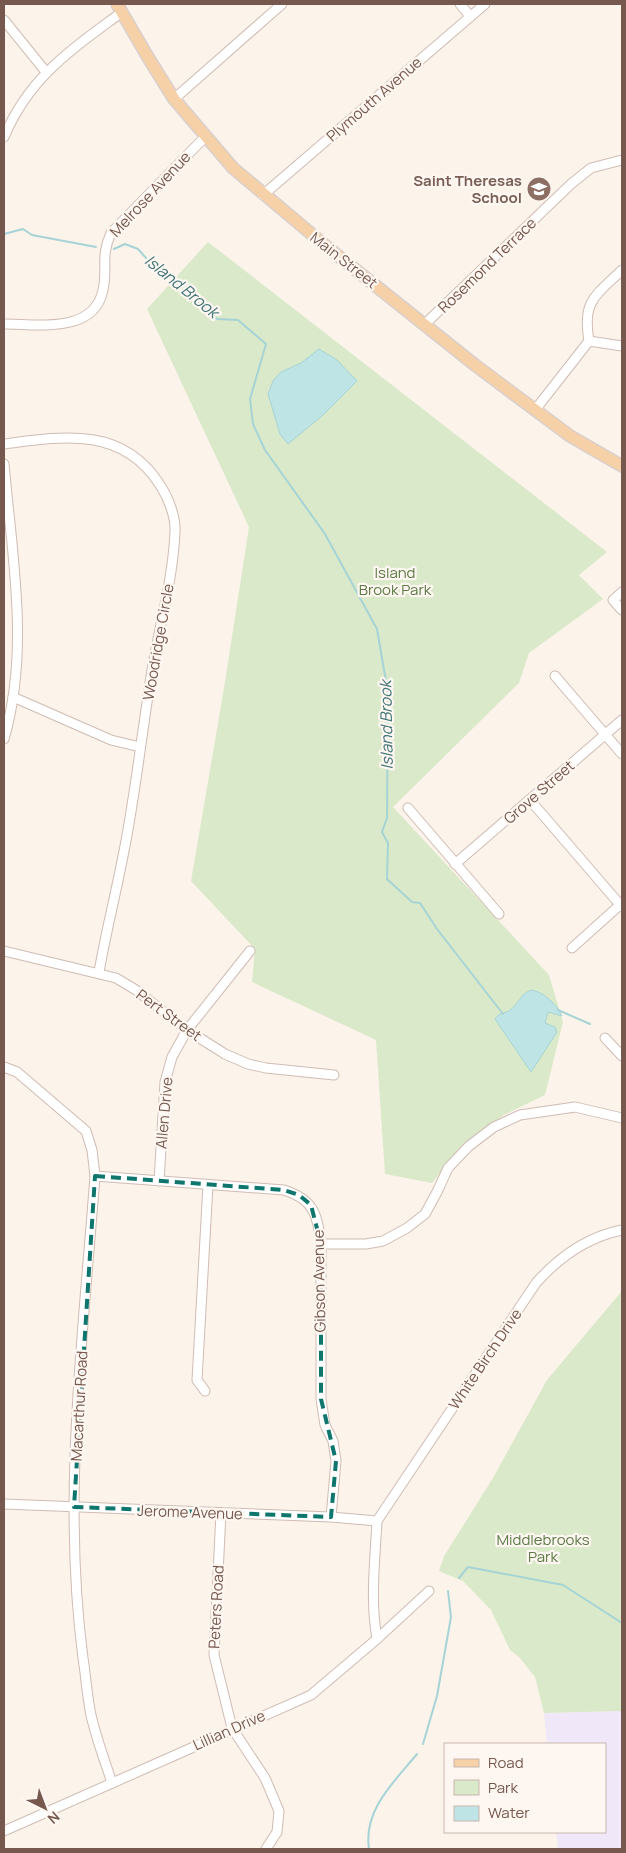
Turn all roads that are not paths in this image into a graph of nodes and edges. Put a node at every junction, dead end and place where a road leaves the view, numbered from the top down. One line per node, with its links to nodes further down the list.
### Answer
1 (282, 4): 8 (street)
2 (460, 4): 5 (street)
3 (485, 4): 5 (street, Plymouth Avenue)
4 (120, 8): 7 (street); 8 (main road, Main Street)
5 (470, 16): 12 (street, Plymouth Avenue)
6 (4, 20): 7 (street)
7 (46, 72): 9 (street)
8 (174, 99): 10 (main road, Main Street)
9 (4, 137)
10 (205, 137): 12 (main road, Main Street); 14 (street, Melrose Avenue)
11 (622, 160): 15 (street, Rosemond Terrace)
12 (263, 194): 15 (main road, Main Street)
13 (622, 270): 16 (street)
14 (4, 324)
15 (425, 324): 18 (main road, Main Street)
16 (589, 341): 17 (street); 18 (street)
17 (622, 346)
18 (535, 410): 21 (main road, Main Street)
19 (4, 444): 29 (street, Woodridge Circle)
20 (4, 464): 25 (street)
21 (622, 466)
22 (622, 592): 23 (street)
23 (622, 610)
24 (555, 676): 27 (street)
25 (13, 698): 28 (street); 29 (street)
26 (622, 720): 27 (street, Grove Street)
27 (605, 735): 30 (street); 31 (street, Grove Street)
28 (4, 739)
29 (140, 747): 39 (street, Woodridge Circle)
30 (622, 754)
31 (530, 800): 33 (street, Grove Street); 34 (street)
32 (408, 808): 33 (street)
33 (455, 864): 35 (street)
34 (622, 905): 36 (street)
35 (499, 914)
36 (572, 948)
37 (4, 951): 39 (street, Pert Street)
38 (250, 951): 40 (street, Allen Drive)
39 (98, 972): 40 (street, Pert Street)
40 (187, 1030): 44 (street, Pert Street); 47 (street, Allen Drive)
41 (605, 1038): 42 (street)
42 (622, 1056)
43 (4, 1068): 46 (street, Macarthur Road)
44 (334, 1075)
45 (622, 1118): 50 (street)
46 (94, 1176): 47 (street, Gibson Avenue); 53 (street, Macarthur Road)
47 (159, 1181): 48 (street, Gibson Avenue)
48 (208, 1185): 50 (street, Gibson Avenue); 51 (street)
49 (622, 1230): 56 (street, White Birch Drive)
50 (321, 1244): 55 (street, Gibson Avenue)
51 (205, 1391)
52 (4, 1504): 53 (street, Jerome Avenue)
53 (74, 1506): 54 (street, Jerome Avenue); 60 (street, Macarthur Road)
54 (221, 1513): 55 (street, Jerome Avenue); 59 (street, Peters Road)
55 (330, 1517): 56 (street, Jerome Avenue)
56 (377, 1521): 58 (street)
57 (429, 1591): 58 (street, Lillian Drive)
58 (377, 1639): 59 (street, Lillian Drive)
59 (232, 1728): 60 (street, Lillian Drive); 62 (street, Peters Road)
60 (112, 1783): 61 (street, Lillian Drive)
61 (4, 1831)
62 (266, 1849)

